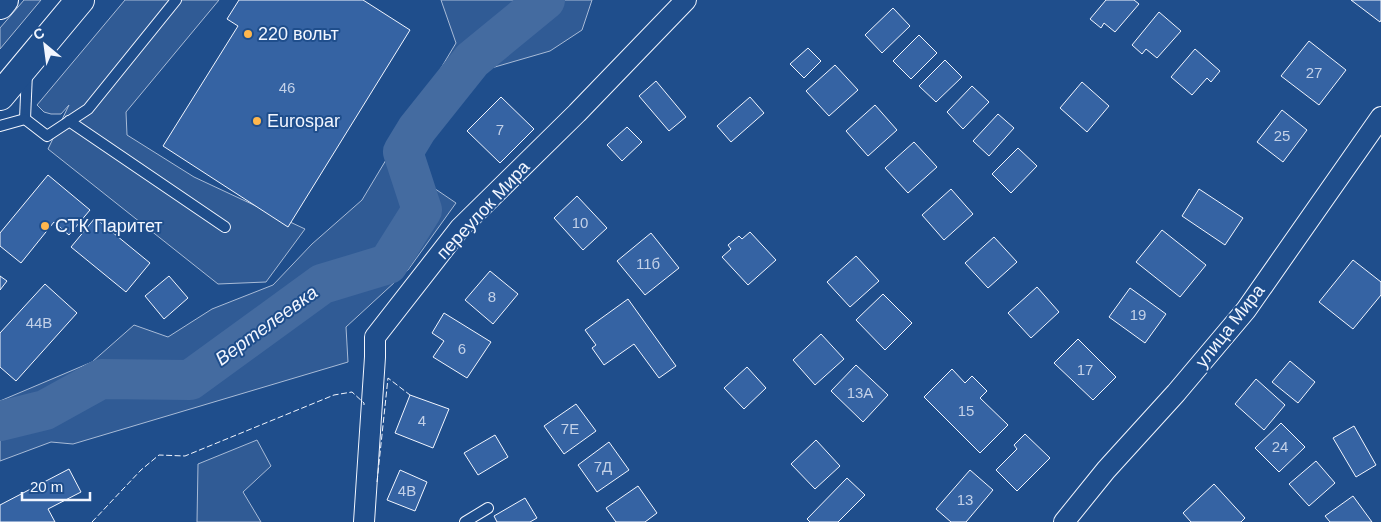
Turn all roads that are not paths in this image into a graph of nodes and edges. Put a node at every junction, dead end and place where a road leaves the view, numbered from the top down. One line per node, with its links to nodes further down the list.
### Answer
1 (4, 0): 5 (main road)
2 (80, 0): 6 (main road)
3 (176, 0): 10 (lane)
4 (686, 0): 14 (street, переулок Мира)
5 (0, 5)
6 (28, 61): 7 (main road); 9 (lane)
7 (0, 96)
8 (1381, 117): 16 (street, улица Мира)
9 (25, 119): 10 (lane); 11 (lane)
10 (70, 121): 12 (lane)
11 (0, 126)
12 (225, 227)
13 (488, 508): 15 (lane)
14 (364, 522)
15 (465, 522)
16 (1064, 522)

